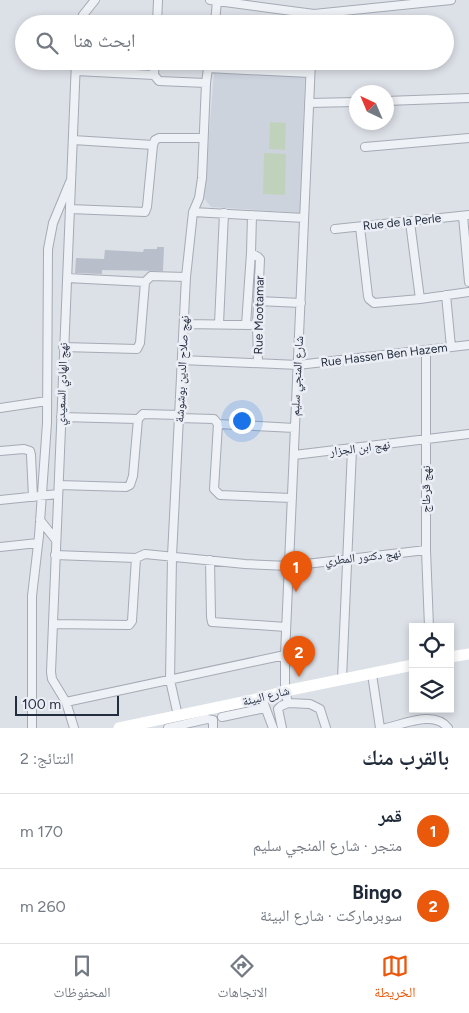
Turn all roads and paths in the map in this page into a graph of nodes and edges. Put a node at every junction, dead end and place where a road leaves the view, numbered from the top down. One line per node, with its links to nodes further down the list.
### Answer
1 (95, 0): 8 (street)
2 (158, 0): 9 (street)
3 (214, 0): 7 (street); 10 (street)
4 (355, 0): 6 (street)
5 (451, 0): 6 (street)
6 (355, 10): 7 (street)
7 (314, 14)
8 (83, 15)
9 (157, 15)
10 (215, 15)
11 (154, 70): 17 (street)
12 (207, 70): 18 (street, نهج صلاح الدين بوشوشة)
13 (272, 70): 16 (street)
14 (310, 70): 16 (street, شارع المنجي سليم)
15 (76, 71): 17 (street); 25 (street, نهج الهادي السعيدي)
16 (310, 73): 22 (street, شارع المنجي سليم)
17 (154, 75): 18 (street)
18 (206, 83): 23 (street, نهج صلاح الدين بوشوشة)
19 (469, 98): 20 (street)
20 (394, 101)
21 (349, 102): 22 (street)
22 (309, 103): 34 (street, شارع المنجي سليم)
23 (202, 138): 26 (street); 30 (street, نهج صلاح الدين بوشوشة)
24 (469, 138): 27 (street)
25 (73, 140): 26 (street); 28 (street, نهج الهادي السعيدي)
26 (153, 145): 29 (street)
27 (365, 147)
28 (71, 178): 29 (street, نهج الهادي السعيدي); 59 (street)
29 (70, 209): 40 (street, نهج الهادي السعيدي)
30 (193, 212): 31 (street); 39 (street, نهج صلاح الدين بوشوشة)
31 (224, 213): 32 (street); 49 (street)
32 (252, 215): 34 (street); 38 (street)
33 (466, 215): 35 (street, Rue de la Perle); 42 (street)
34 (304, 218): 47 (street, شارع المنجي سليم)
35 (410, 222): 36 (street, Rue de la Perle); 45 (street)
36 (360, 227): 37 (street, Rue de la Perle); 45 (street)
37 (335, 229)
38 (251, 253): 46 (street, Rue Mootamar); 50 (street, Rue Mootamar)
39 (186, 277): 41 (street); 48 (street, نهج صلاح الدين بوشوشة)
40 (66, 278): 41 (street); 53 (street, نهج الهادي السعيدي)
41 (144, 282): 53 (street)
42 (469, 282)
43 (469, 292): 44 (street)
44 (446, 295): 45 (street); 54 (street)
45 (420, 299)
46 (258, 301): 47 (street); 51 (street, Rue Mootamar)
47 (301, 303): 58 (street, شارع المنجي سليم)
48 (185, 324): 49 (street); 56 (street, نهج صلاح الدين بوشوشة)
49 (219, 324): 50 (street)
50 (246, 325): 51 (street)
51 (257, 325): 57 (street, Rue Mootamar)
52 (469, 345): 54 (street, Rue Hassen Ben Hazem)
53 (63, 347): 62 (street, نهج الهادي السعيدي)
54 (451, 347): 55 (street, Rue Hassen Ben Hazem)
55 (426, 351): 58 (street, Rue Hassen Ben Hazem); 67 (street, نهج قرطاج)
56 (182, 360): 57 (street, Rue Hassen Ben Hazem); 61 (street, نهج صلاح الدين بوشوشة)
57 (258, 363): 58 (street, Rue Hassen Ben Hazem)
58 (298, 366): 65 (street, شارع المنجي سليم)
59 (47, 401): 60 (street); 73 (street)
60 (0, 408)
61 (179, 416): 63 (street); 64 (street); 82 (street, نهج صلاح الدين بوشوشة)
62 (61, 417): 63 (street); 71 (street, نهج الهادي السعيدي)
63 (138, 419): 71 (street)
64 (218, 424): 65 (street); 74 (street)
65 (295, 428): 70 (street, شارع المنجي سليم)
66 (469, 434): 67 (street, نهج ابن الجزار)
67 (427, 440): 68 (street, نهج ابن الجزار); 80 (street, نهج قرطاج)
68 (352, 449): 70 (street, نهج ابن الجزار); 84 (street)
69 (0, 451): 72 (street)
70 (294, 455): 74 (street, شارع المنجي سليم)
71 (58, 490): 73 (street); 77 (street, نهج الهادي السعيدي)
72 (33, 496): 73 (street); 75 (street)
73 (42, 496): 76 (street)
74 (292, 498): 86 (street, شارع المنجي سليم)
75 (0, 500)
76 (40, 520): 77 (street); 78 (street)
77 (56, 540): 81 (street, نهج الهادي السعيدي)
78 (38, 543): 79 (street); 103 (street)
79 (0, 547)
80 (426, 550): 84 (street, نهج دكتور المطري); 87 (street, نهج قرطاج)
81 (55, 555): 83 (street, نهج دكتور المطري); 88 (street, نهج الهادي السعيدي)
82 (172, 556): 83 (street, نهج دكتور المطري); 85 (street, نهج دكتور المطري); 96 (street, نهج صلاح الدين بوشوشة)
83 (136, 558): 88 (street)
84 (348, 558): 86 (street, نهج دكتور المطري); 95 (street)
85 (210, 560): 86 (street, نهج دكتور المطري); 89 (street)
86 (290, 566): 89 (street, شارع المنجي سليم)
87 (429, 623)
88 (54, 624): 98 (street, نهج الهادي السعيدي)
89 (286, 626): 91 (street, شارع المنجي سليم)
90 (469, 654): 92 (main road)
91 (284, 655): 96 (street); 97 (street, شارع المنجي سليم)
92 (454, 656)
93 (409, 666): 94 (main road, شارع البيئة)
94 (372, 674): 95 (main road, شارع البيئة); 111 (street)
95 (342, 679): 97 (main road, شارع البيئة)
96 (170, 680): 98 (street); 101 (street, نهج صلاح الدين بوشوشة)
97 (285, 691): 99 (main road, شارع البيئة); 100 (street, شارع المنجي سليم)
98 (66, 702): 104 (street, نهج الهادي السعيدي)
99 (263, 703): 101 (main road, شارع البيئة); 102 (street); 108 (street)
100 (288, 703): 109 (street); 110 (street)
101 (178, 716): 105 (main road, شارع البيئة)
102 (222, 717)
103 (32, 728)
104 (74, 728)
105 (119, 728)
106 (168, 728): 107 (street)
107 (213, 728)
108 (273, 728)
109 (282, 728)
110 (326, 728)
111 (380, 728)
112 (386, 728): 113 (street)
113 (448, 728)

